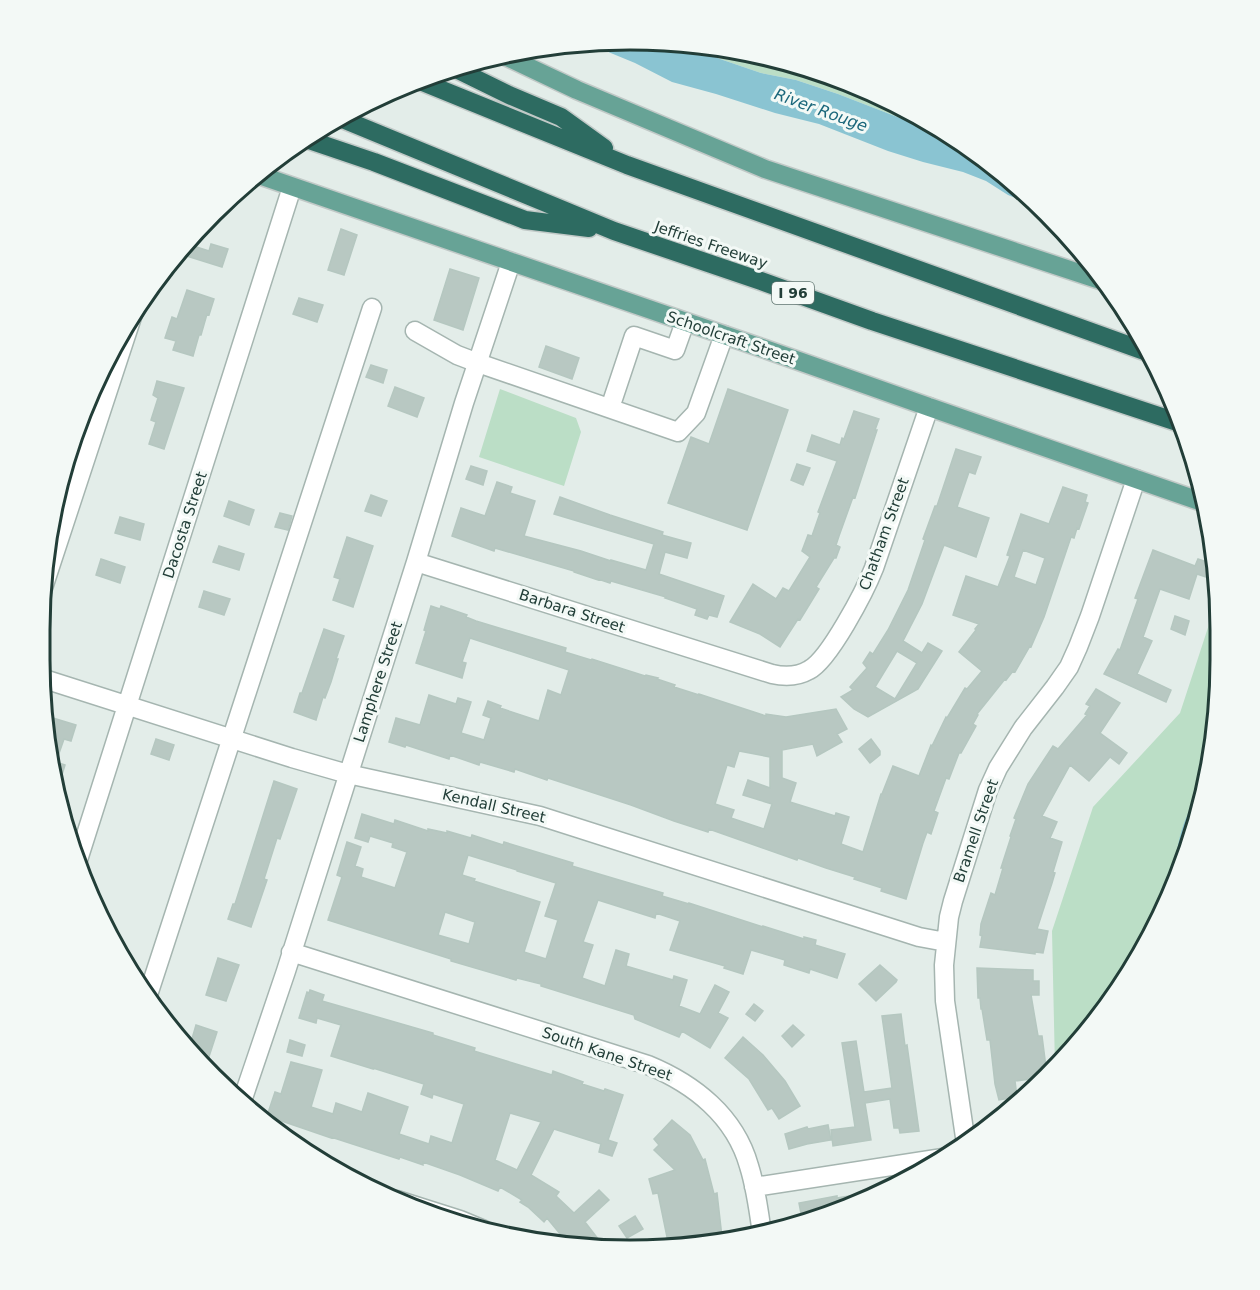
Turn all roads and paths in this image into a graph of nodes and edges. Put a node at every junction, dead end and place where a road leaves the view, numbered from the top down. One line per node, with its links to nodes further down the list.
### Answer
1 (516, 61): 11 (main road)
2 (465, 73): 6 (highway)
3 (430, 85): 6 (highway)
4 (350, 121): 9 (highway, Jeffries Freeway / I 96)
5 (315, 142): 9 (highway)
6 (627, 165): 16 (highway)
7 (266, 178): 8 (main road, Schoolcraft Street)
8 (292, 187): 10 (main road, Schoolcraft Street); 28 (street, Dacosta Street)
9 (614, 231): 21 (highway, Jeffries Freeway / I 96)
10 (511, 262): 13 (main road, Schoolcraft Street); 18 (street, Lamphere Street)
11 (1091, 277)
12 (372, 308): 29 (street)
13 (685, 322): 15 (main road, Schoolcraft Street); 19 (street)
14 (415, 332): 18 (street)
15 (724, 334): 19 (street); 20 (main road, Schoolcraft Street)
16 (1138, 349)
17 (121, 352): 24 (street)
18 (478, 363): 19 (street); 25 (street, Lamphere Street)
19 (610, 408)
20 (928, 408): 22 (main road, Schoolcraft Street); 26 (street, Chatham Street)
21 (1171, 420)
22 (1136, 479): 23 (main road, Schoolcraft Street); 32 (street, Bramell Street)
23 (1195, 500)
24 (54, 555)
25 (416, 562): 26 (street, Barbara Street); 30 (street, Lamphere Street)
26 (728, 660)
27 (51, 681): 28 (street, Kendall Street)
28 (127, 705): 29 (street, Kendall Street); 31 (street, Dacosta Street)
29 (231, 739): 30 (street, Kendall Street); 34 (street)
30 (348, 774): 32 (street, Kendall Street); 33 (street, Lamphere Street)
31 (81, 850)
32 (946, 942): 36 (street, Bramell Street)
33 (291, 952): 35 (street, Lamphere Street); 38 (street, South Kane Street)
34 (150, 988)
35 (244, 1094)
36 (965, 1134)
37 (923, 1161): 38 (street)
38 (754, 1187): 39 (street, South Kane Street)
39 (761, 1225)

